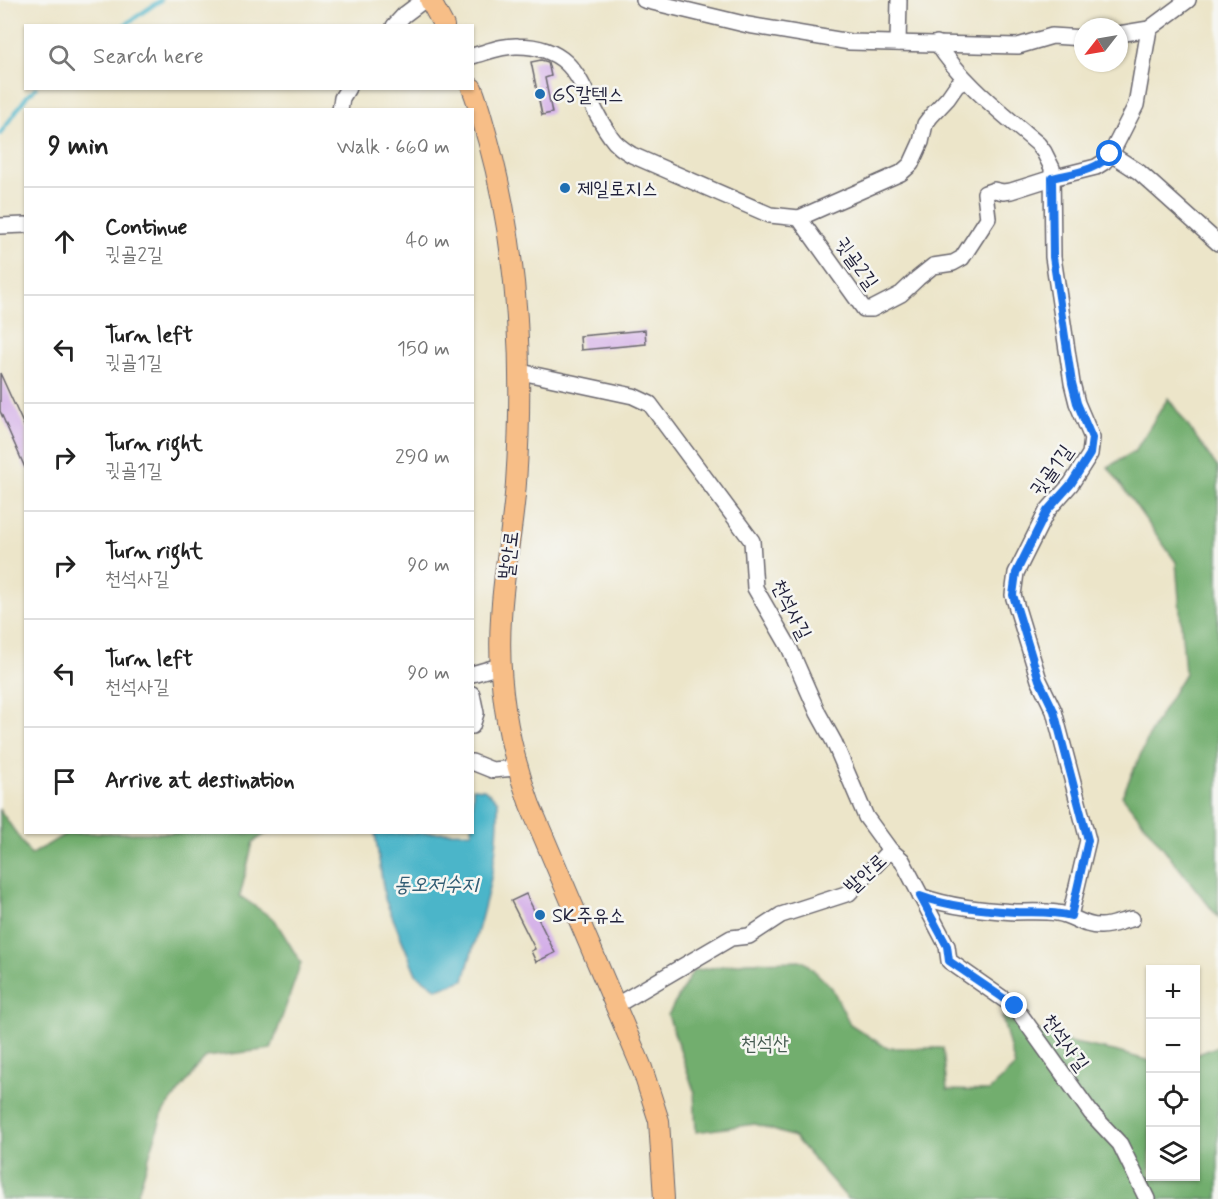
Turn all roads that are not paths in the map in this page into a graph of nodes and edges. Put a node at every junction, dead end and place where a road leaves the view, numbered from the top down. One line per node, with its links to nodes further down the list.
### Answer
1 (424, 0): 6 (street)
2 (430, 0): 7 (main road)
3 (644, 0): 11 (street)
4 (899, 0): 11 (street)
5 (1188, 0): 8 (street)
6 (396, 24)
7 (443, 24)
8 (1149, 29): 9 (street); 18 (street)
9 (1128, 32)
10 (1074, 37): 12 (street)
11 (898, 43): 12 (street)
12 (937, 43): 14 (street, 귓골1길)
13 (474, 56): 20 (street)
14 (966, 81): 19 (street, 귓골1길); 20 (street)
15 (347, 90): 17 (street)
16 (473, 90): 24 (main road, 발안로)
17 (340, 108)
18 (1110, 154): 19 (street, 귓골2길); 23 (street)
19 (1052, 178): 20 (street, 귓골2길); 33 (street, 귓골1길)
20 (799, 218)
21 (24, 225): 22 (street)
22 (0, 226)
23 (1218, 243)
24 (521, 372): 25 (main road, 발안로); 31 (street, 천석사길)
25 (500, 666): 26 (street); 30 (main road, 발안로)
26 (474, 673)
27 (474, 704): 28 (street)
28 (474, 720)
29 (474, 763): 30 (street)
30 (517, 768): 35 (main road, 발안로)
31 (890, 850): 32 (street, 천석사길); 35 (street, 발안로)
32 (920, 896): 33 (street); 37 (street, 천석사길)
33 (1071, 916): 34 (street)
34 (1132, 919)
35 (615, 1006): 36 (main road, 발안로)
36 (664, 1199)
37 (1148, 1199)

